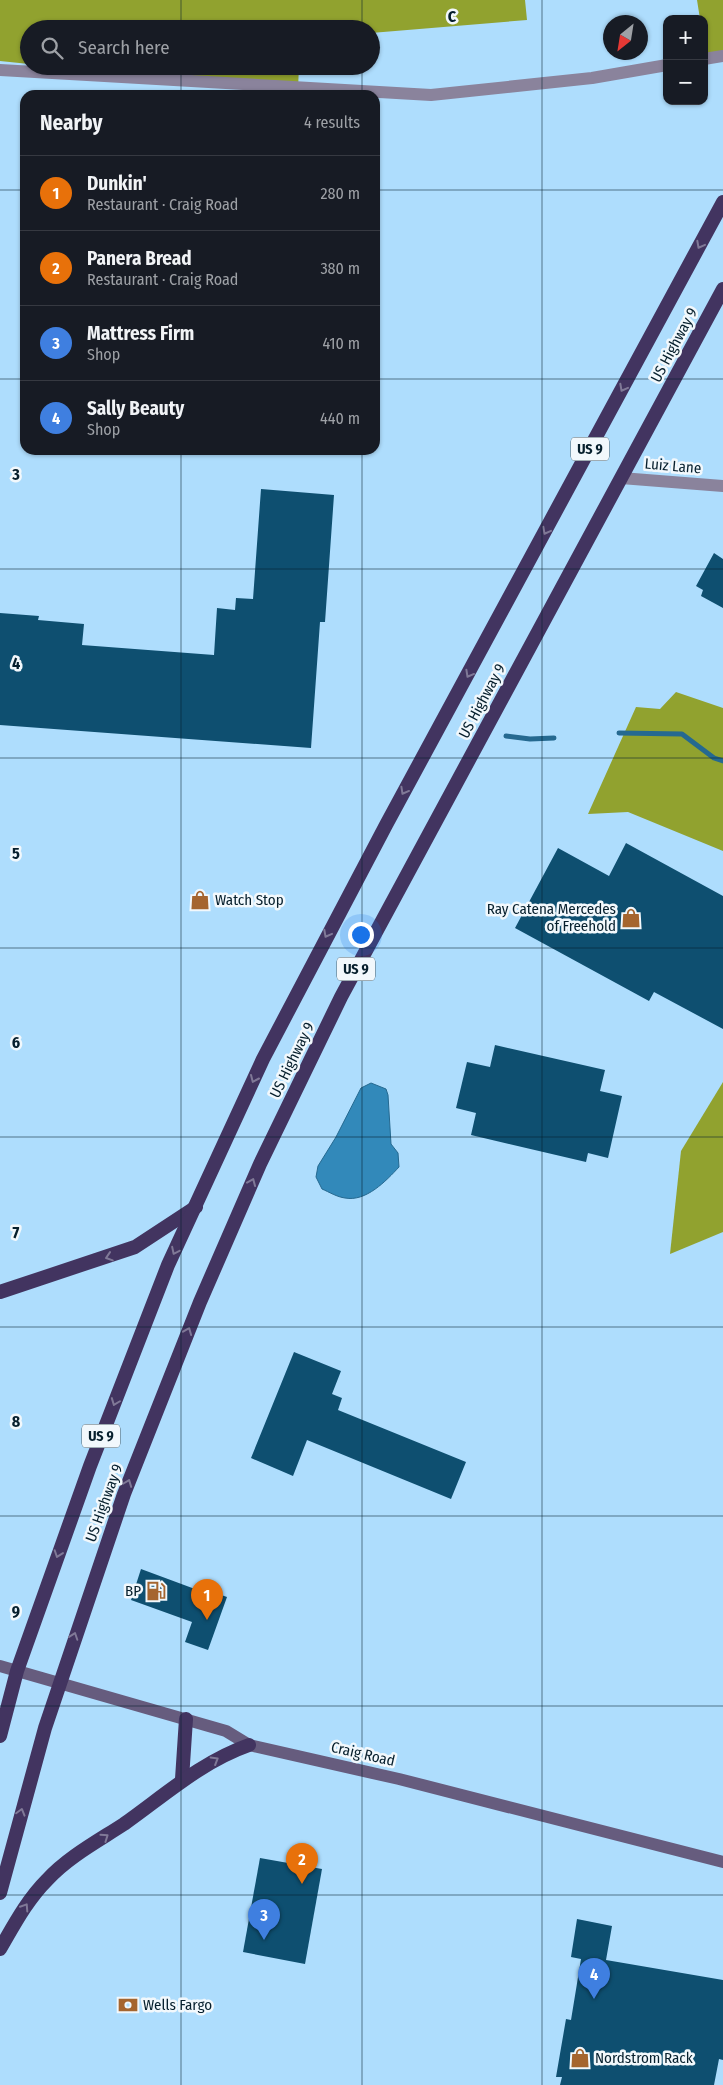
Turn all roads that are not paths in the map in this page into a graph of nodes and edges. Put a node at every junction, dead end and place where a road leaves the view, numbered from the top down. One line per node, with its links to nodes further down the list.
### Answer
1 (722, 57): 2 (street)
2 (708, 59)
3 (663, 66): 8 (street)
4 (0, 70): 5 (street)
5 (20, 71)
6 (86, 75): 7 (street)
7 (344, 90)
8 (380, 92)
9 (723, 202): 13 (highway, US Highway 9 / US 9, one-way to 13)
10 (723, 288): 11 (highway, US Highway 9 / US 9)
11 (621, 478): 12 (street, Luiz Lane); 17 (highway, US Highway 9 / US 9, one-way to 11)
12 (723, 486)
13 (196, 1207): 14 (highway, one-way to 14); 16 (highway, US Highway 9 / US 9, one-way to 16)
14 (0, 1292)
15 (0, 1666): 16 (main road, Craig Road)
16 (17, 1671): 17 (main road, Craig Road); 19 (highway, US Highway 9 / US 9)
17 (60, 1682): 18 (main road, Craig Road); 23 (highway, US Highway 9 / US 9, one-way to 17)
18 (186, 1719): 20 (main road, Craig Road); 21 (highway)
19 (0, 1736)
20 (249, 1745): 21 (highway, one-way to 20); 22 (main road, Craig Road)
21 (182, 1779): 24 (highway, one-way to 21)
22 (723, 1862)
23 (0, 1893)
24 (0, 1949)

